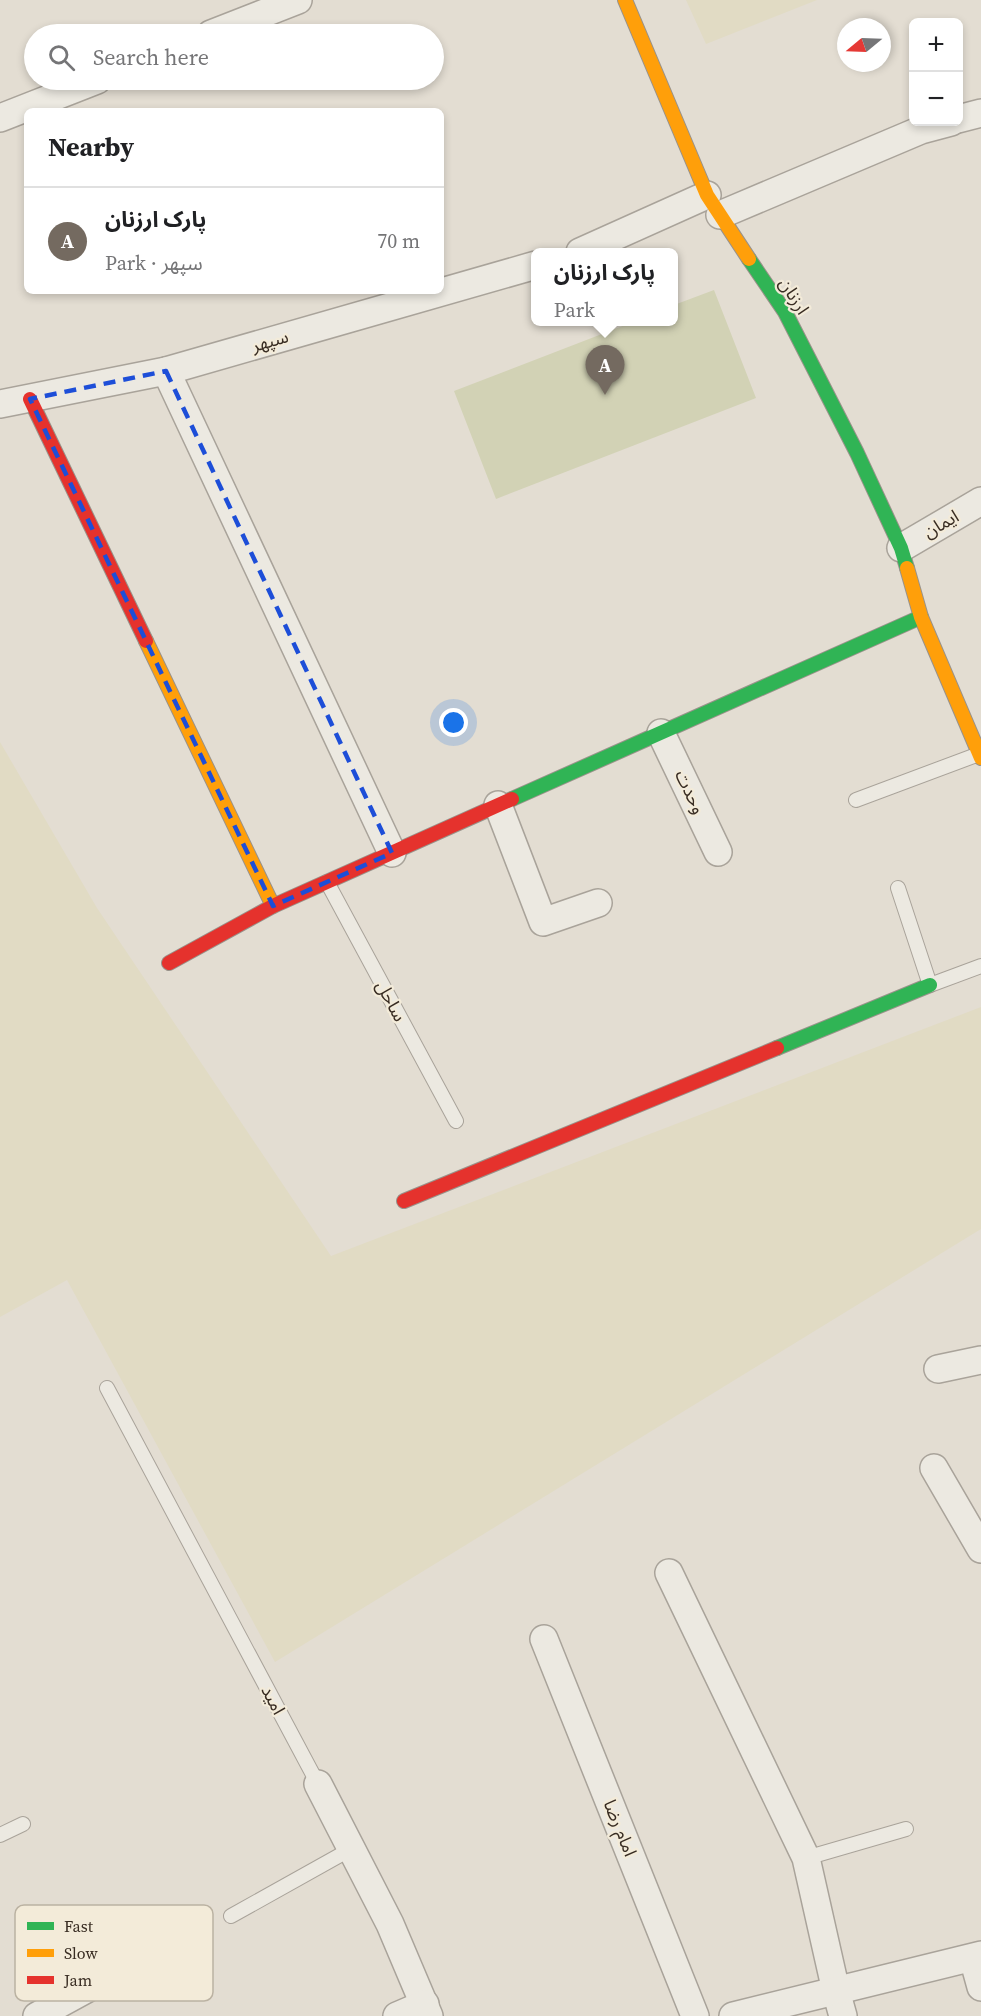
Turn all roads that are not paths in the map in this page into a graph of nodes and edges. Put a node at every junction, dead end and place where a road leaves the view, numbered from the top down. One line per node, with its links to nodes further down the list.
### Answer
1 (298, 0): 3 (street)
2 (625, 0): 11 (street, ارزنان)
3 (237, 24)
4 (71, 90): 5 (street)
5 (26, 108)
6 (24, 109): 8 (street)
7 (981, 113): 9 (street)
8 (0, 118)
9 (963, 118)
10 (936, 126): 11 (street)
11 (713, 205): 12 (street); 20 (street, ارزنان)
12 (591, 248)
13 (531, 266): 14 (street, سپهر)
14 (444, 291)
15 (435, 294): 16 (street, سپهر)
16 (166, 371): 17 (street, سپهر); 27 (street)
17 (30, 399): 18 (street, سپهر); 31 (street)
18 (0, 404)
19 (981, 501): 20 (street, ایمان)
20 (901, 548): 21 (street, ارزنان)
21 (921, 617): 22 (street); 23 (street, ارزنان)
22 (661, 733): 25 (street); 26 (street, وحدت)
23 (980, 756): 24 (lane)
24 (856, 800)
25 (498, 805): 27 (street); 30 (street)
26 (718, 852)
27 (392, 853): 28 (street)
28 (327, 882): 31 (street); 35 (lane, ساحل)
29 (898, 888): 34 (lane)
30 (598, 903)
31 (273, 906): 32 (street)
32 (169, 963)
33 (981, 966): 34 (lane)
34 (930, 985): 36 (street)
35 (456, 1121)
36 (404, 1201)
37 (981, 1360): 38 (street)
38 (938, 1369)
39 (107, 1388): 44 (lane, امید)
40 (934, 1468): 41 (street)
41 (981, 1549)
42 (669, 1573): 49 (street)
43 (544, 1640): 58 (street, امام رضا)
44 (318, 1784): 48 (street, امید)
45 (22, 1824): 47 (lane)
46 (906, 1829): 49 (lane)
47 (0, 1834)
48 (351, 1849): 50 (lane); 55 (street, امید)
49 (806, 1858): 54 (street)
50 (231, 1916)
51 (977, 1957): 52 (street); 54 (street)
52 (981, 1987)
53 (65, 2001): 56 (street)
54 (839, 2004): 59 (street)
55 (427, 2010): 57 (street)
56 (37, 2016)
57 (397, 2016)
58 (695, 2016)
59 (733, 2016)

